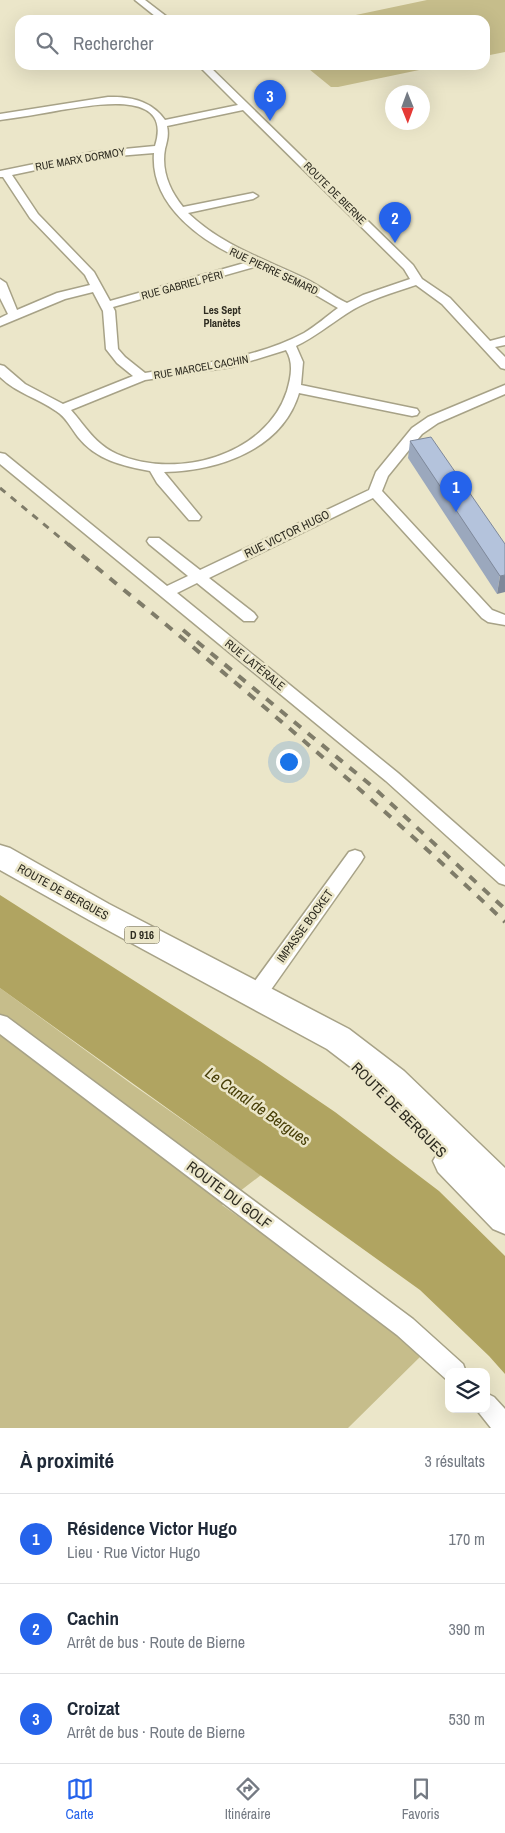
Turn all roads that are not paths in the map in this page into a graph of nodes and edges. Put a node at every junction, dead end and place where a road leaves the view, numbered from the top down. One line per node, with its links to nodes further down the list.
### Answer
1 (139, 0): 2 (street)
2 (159, 15)
3 (208, 70): 4 (street, ROUTE DE BIERNE)
4 (246, 106): 6 (street); 12 (street, ROUTE DE BIERNE)
5 (0, 117): 6 (street)
6 (162, 124): 7 (street, RUE PIERRE SEMARD)
7 (160, 149): 8 (street, RUE MARX DORMOY); 10 (street, RUE PIERRE SEMARD)
8 (3, 173): 14 (street)
9 (253, 196): 10 (street)
10 (181, 211): 11 (street, RUE PIERRE SEMARD)
11 (257, 263): 15 (street, RUE GABRIEL PÉRI); 16 (street, RUE PIERRE SEMARD)
12 (417, 281): 16 (street, RUE MARCEL CACHIN); 21 (street, ROUTE DE BIERNE)
13 (0, 283): 17 (street)
14 (97, 287): 15 (street); 17 (street)
15 (107, 305): 24 (street)
16 (347, 308): 20 (street, RUE MARCEL CACHIN)
17 (15, 315): 18 (street)
18 (0, 322)
19 (505, 340): 21 (street)
20 (289, 345): 24 (street, RUE MARCEL CACHIN); 25 (street)
21 (488, 345): 22 (street, ROUTE DE BIERNE)
22 (505, 365)
23 (0, 369): 27 (street)
24 (142, 377): 27 (street, RUE MARCEL CACHIN)
25 (295, 388): 28 (street); 30 (street)
26 (505, 389): 31 (street)
27 (62, 409): 30 (street)
28 (412, 412)
29 (0, 457): 35 (street, RUE LATÉRALE)
30 (155, 468): 32 (street)
31 (375, 492): 34 (street, RUE VICTOR HUGO); 37 (street)
32 (194, 517)
33 (154, 541): 34 (street)
34 (199, 577): 35 (street, RUE VICTOR HUGO); 36 (street)
35 (167, 592): 40 (street, RUE LATÉRALE)
36 (249, 617)
37 (505, 620)
38 (0, 856): 42 (main road, ROUTE DE BERGUES / D 916)
39 (355, 857): 42 (street, IMPASSE BOCKET)
40 (498, 861): 41 (street, RUE LATÉRALE)
41 (505, 878)
42 (256, 995): 43 (main road, ROUTE DE BERGUES / D 916)
43 (286, 1010): 45 (main road, ROUTE DE BERGUES / D 916); 46 (main road, ROUTE DE BERGUES / D 916)
44 (0, 1023): 47 (street, ROUTE DU GOLF)
45 (505, 1191)
46 (505, 1218)
47 (451, 1368)
48 (490, 1409): 49 (street)
49 (505, 1426)

